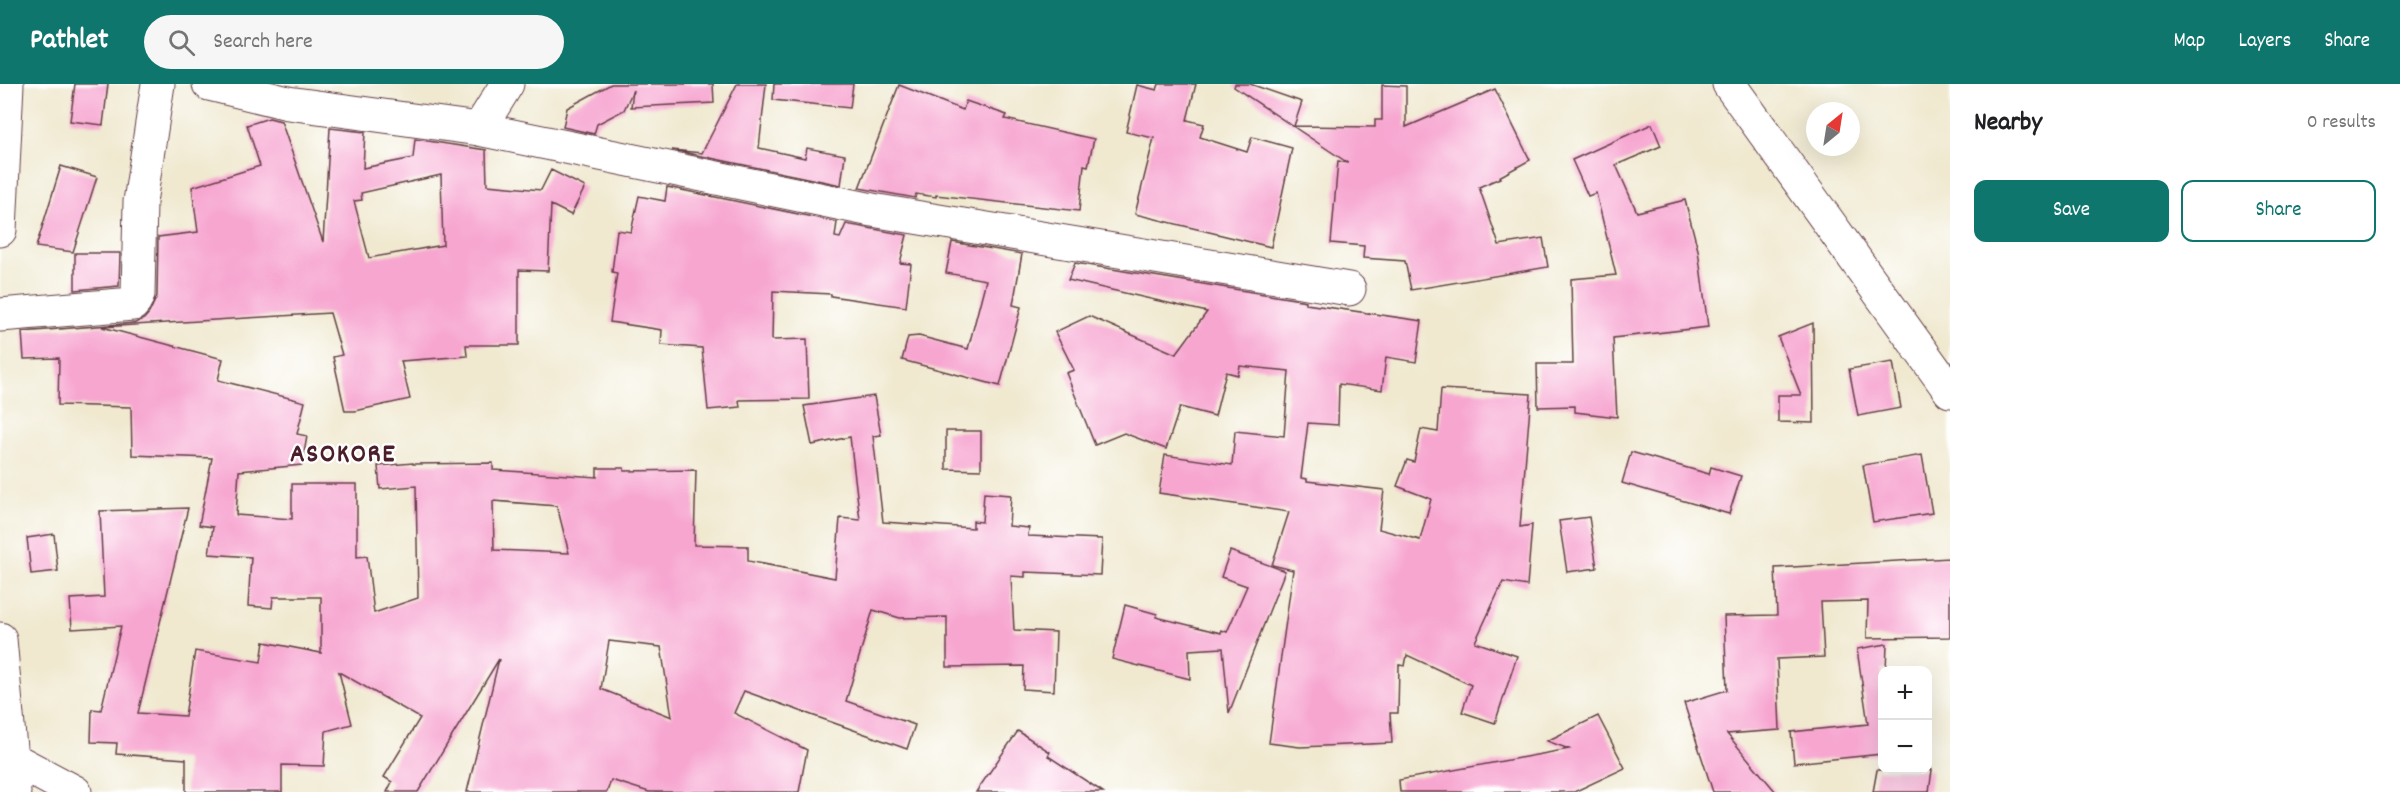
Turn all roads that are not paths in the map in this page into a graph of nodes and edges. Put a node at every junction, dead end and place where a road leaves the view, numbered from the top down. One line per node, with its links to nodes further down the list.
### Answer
1 (7, 84): 7 (street)
2 (158, 84): 9 (street)
3 (209, 84): 6 (street)
4 (507, 84): 6 (street)
5 (1729, 84): 10 (street)
6 (479, 129): 8 (street)
7 (0, 230)
8 (1349, 289)
9 (0, 315)
10 (1950, 391)
11 (0, 639): 12 (street)
12 (11, 758): 13 (street); 14 (street)
13 (14, 792)
14 (75, 792)

